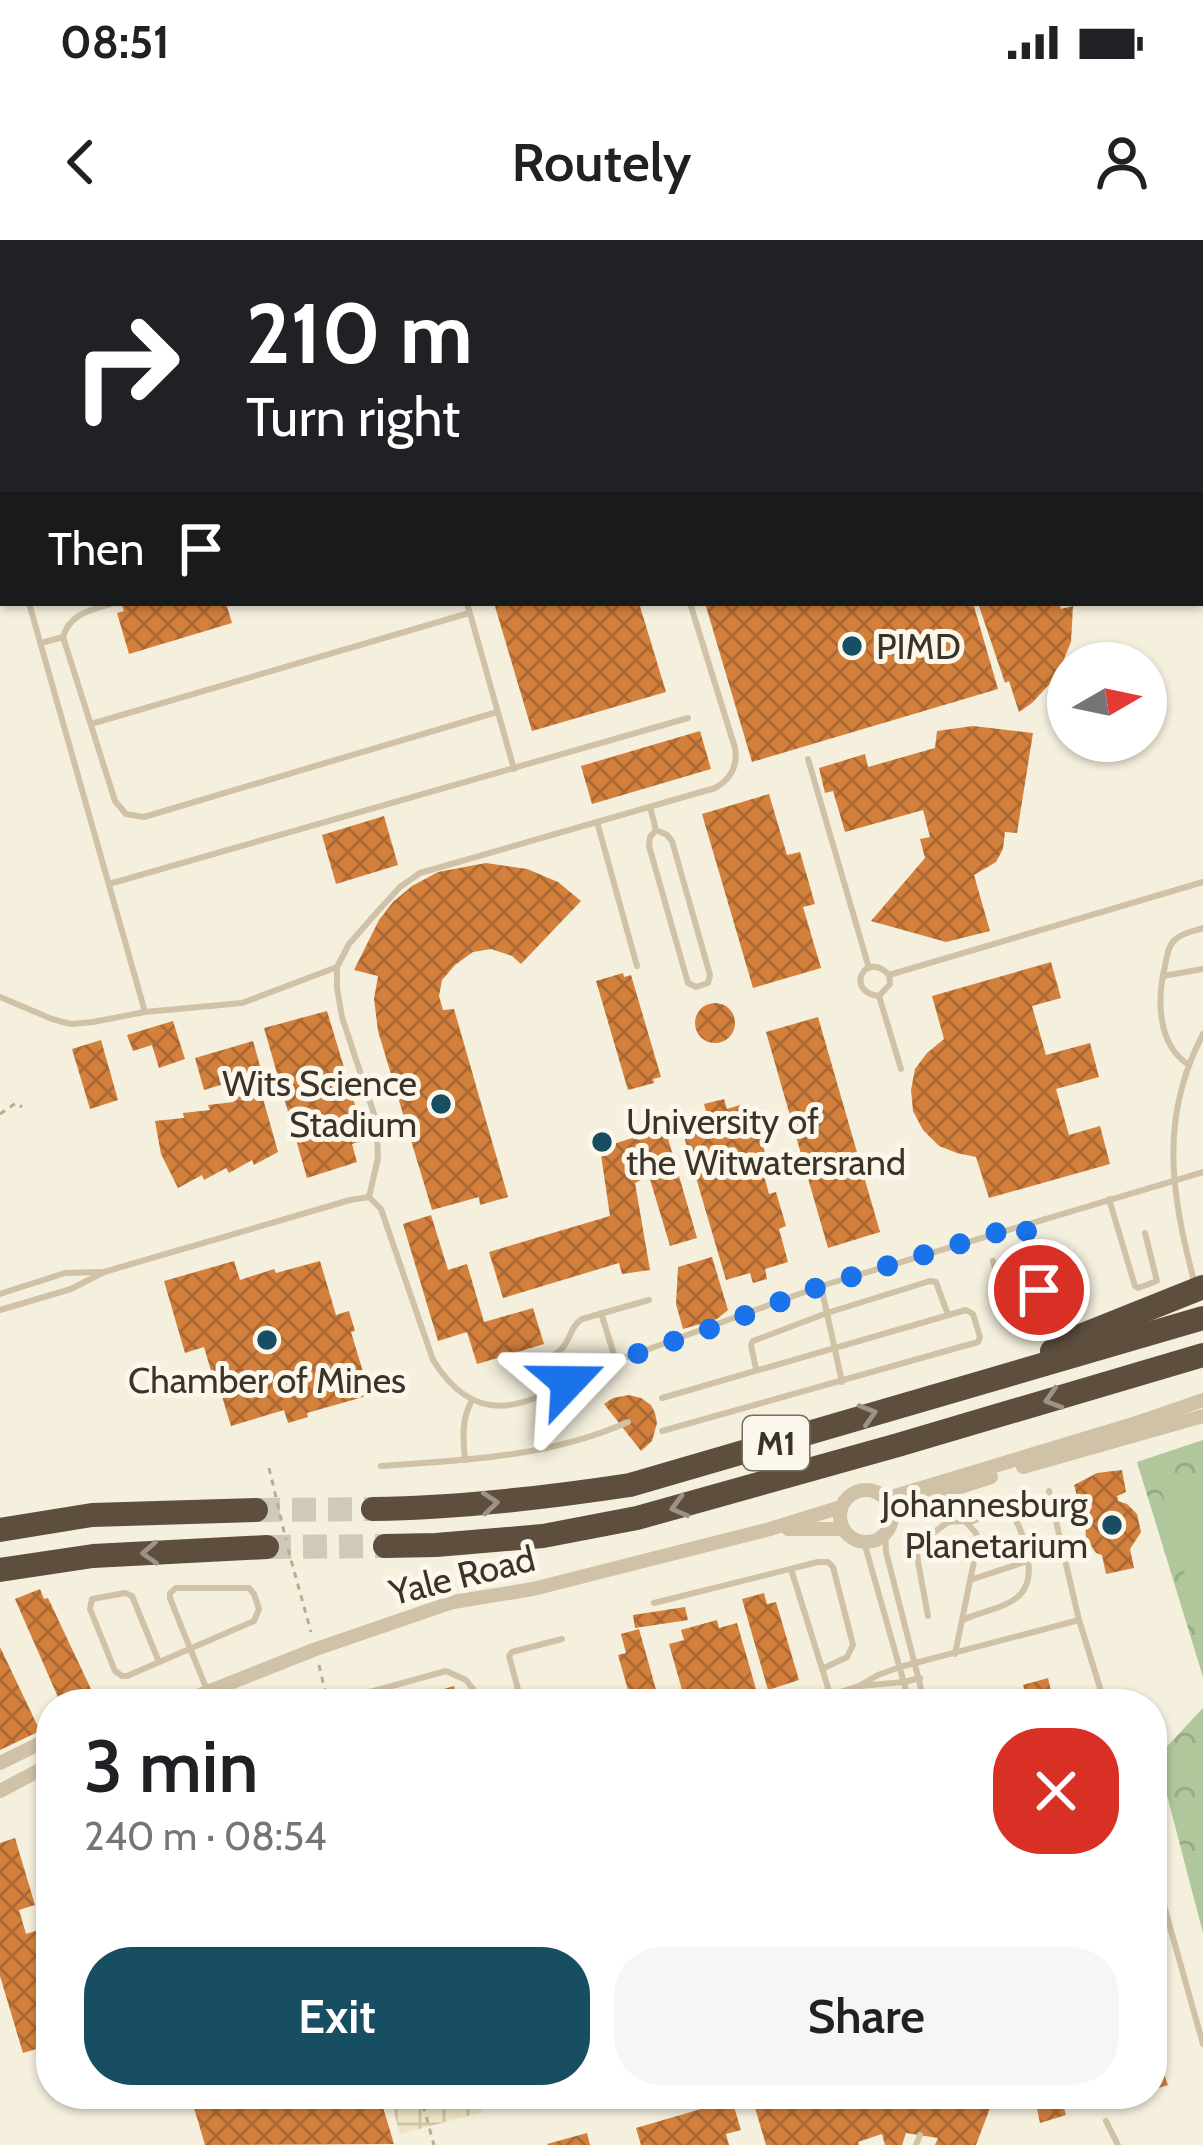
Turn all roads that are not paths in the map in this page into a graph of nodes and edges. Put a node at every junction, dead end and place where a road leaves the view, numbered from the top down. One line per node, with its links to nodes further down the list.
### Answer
1 (30, 606): 7 (lane)
2 (106, 606): 6 (lane)
3 (468, 606): 5 (lane)
4 (691, 606): 13 (lane)
5 (469, 613): 8 (lane); 10 (lane)
6 (63, 637): 7 (lane); 10 (lane)
7 (41, 644): 17 (lane)
8 (497, 712): 10 (lane); 12 (lane)
9 (688, 718): 12 (lane)
10 (91, 724)
11 (808, 759): 21 (lane)
12 (514, 769): 17 (lane)
13 (650, 807): 14 (lane); 15 (lane)
14 (596, 822): 19 (lane); 20 (lane)
15 (656, 830): 15 (lane)
16 (1203, 882): 23 (lane)
17 (109, 884): 27 (lane)
18 (1203, 928): 24 (lane)
19 (638, 966)
20 (337, 968): 27 (lane); 33 (lane)
21 (869, 968): 23 (lane); 25 (lane)
22 (1203, 969): 24 (lane)
23 (889, 975): 25 (lane)
24 (1162, 976): 29 (lane)
25 (879, 996): 30 (lane)
26 (0, 997): 27 (lane)
27 (146, 1012)
28 (1203, 1034): 29 (lane)
29 (1189, 1065): 32 (lane)
30 (901, 1069)
31 (1203, 1172): 32 (lane)
32 (1175, 1180): 34 (lane); 43 (lane)
33 (369, 1197): 39 (lane); 56 (lane)
34 (1109, 1199): 35 (lane); 36 (lane)
35 (1025, 1224): 40 (lane); 48 (lane)
36 (1145, 1233)
37 (1060, 1249): 48 (lane)
38 (993, 1261): 48 (lane)
39 (104, 1272): 41 (lane); 44 (lane)
40 (821, 1286): 46 (lane); 51 (lane)
41 (0, 1294)
42 (649, 1300): 45 (lane)
43 (1201, 1300): 67 (highway, M1, one-way to 43)
44 (0, 1310)
45 (601, 1312): 51 (lane); 53 (lane)
46 (827, 1313): 47 (lane); 49 (lane); 52 (lane)
47 (948, 1315): 49 (lane); 54 (lane)
48 (1046, 1324)
49 (834, 1347): 52 (lane); 54 (lane)
50 (1203, 1354): 76 (highway, M1, one-way to 76)
51 (616, 1361): 56 (lane)
52 (756, 1369): 55 (lane)
53 (514, 1371)
54 (842, 1382): 60 (lane)
55 (662, 1397)
56 (472, 1400): 62 (lane)
57 (1203, 1400): 61 (street)
58 (1203, 1415): 61 (street)
59 (628, 1422): 62 (lane)
60 (662, 1431)
61 (1086, 1443): 65 (street); 69 (street)
62 (465, 1460): 63 (lane)
63 (381, 1466)
64 (1049, 1491): 85 (lane)
65 (885, 1498): 66 (street); 69 (street)
66 (841, 1508): 71 (street, Yale Road); 72 (street)
67 (373, 1509)
68 (256, 1510): 73 (highway)
69 (891, 1518): 74 (street)
70 (969, 1523): 78 (lane); 81 (lane); 83 (lane)
71 (770, 1529): 72 (street, Yale Road); 97 (street, Yale Road)
72 (843, 1529): 75 (street)
73 (0, 1530)
74 (885, 1534): 75 (street); 90 (lane)
75 (864, 1542): 91 (lane)
76 (385, 1546)
77 (267, 1547): 80 (highway, one-way to 80)
78 (1028, 1561): 81 (lane); 84 (lane)
79 (791, 1568): 82 (lane); 92 (lane); 92 (lane)
80 (0, 1570)
81 (970, 1580): 84 (lane)
82 (654, 1603)
83 (928, 1616)
84 (962, 1620): 88 (lane)
85 (1079, 1620): 88 (lane); 105 (lane)
86 (562, 1639): 100 (lane)
87 (190, 1648): 87 (lane); 89 (lane); 96 (lane)
88 (956, 1654): 90 (lane)
89 (159, 1662): 89 (lane)
90 (916, 1662): 91 (lane); 93 (lane)
91 (900, 1667): 94 (lane); 95 (lane)
92 (822, 1669): 101 (lane)
93 (920, 1678): 94 (lane); 104 (lane)
94 (904, 1682): 95 (lane); 103 (lane)
95 (859, 1686): 102 (lane)
96 (207, 1689)
97 (216, 1689)
98 (378, 1689): 99 (lane)
99 (473, 1689)
100 (518, 1689)
101 (828, 1689)
102 (848, 1689)
103 (906, 1689)
104 (922, 1689)
105 (1101, 1689)
106 (36, 1745): 107 (street)
107 (0, 1762)
108 (36, 1772): 109 (street)
109 (0, 1790)
110 (1167, 1917): 111 (lane)
111 (1203, 2044)
112 (1106, 2121): 115 (lane)
113 (920, 2135): 114 (lane)
114 (916, 2145)
115 (1118, 2145)

